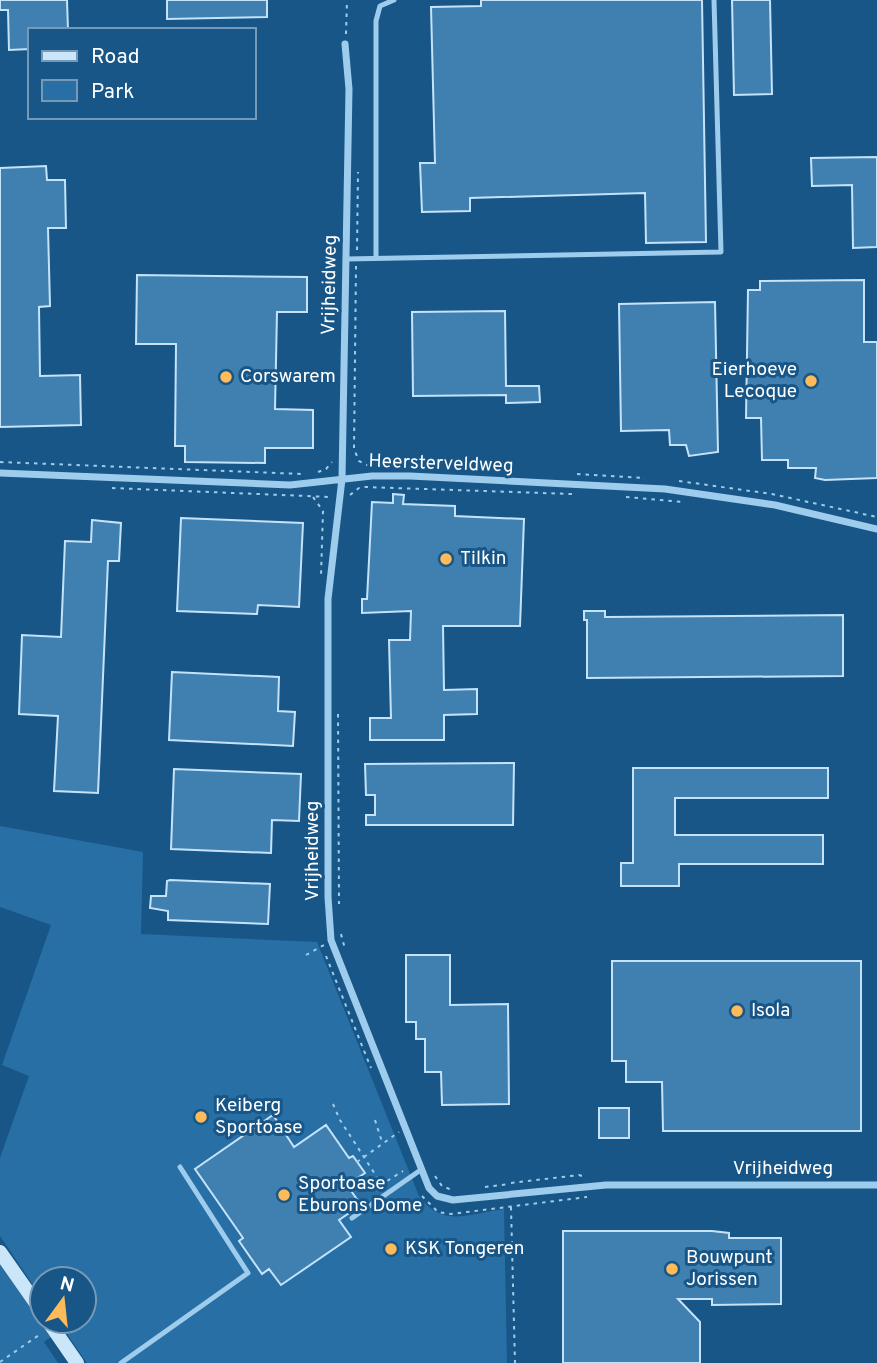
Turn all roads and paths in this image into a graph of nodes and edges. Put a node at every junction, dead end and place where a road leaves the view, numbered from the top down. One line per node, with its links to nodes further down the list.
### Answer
1 (347, 0): 4 (path)
2 (394, 0): 7 (lane)
3 (714, 0): 7 (lane)
4 (345, 44): 8 (street, Vrijheidweg)
5 (358, 163): 6 (path)
6 (356, 258): 7 (lane); 8 (lane); 11 (path)
7 (376, 258)
8 (346, 259): 13 (street, Vrijheidweg)
9 (334, 456): 10 (path)
10 (0, 462)
11 (372, 466)
12 (0, 473): 13 (street, Heersterveldweg)
13 (342, 479): 17 (street, Vrijheidweg); 20 (street, Heersterveldweg)
14 (579, 495): 17 (path)
15 (307, 496): 16 (path)
16 (313, 497): 17 (path); 21 (path)
17 (340, 497): 30 (street, Vrijheidweg)
18 (619, 497): 19 (path)
19 (685, 502)
20 (877, 528)
21 (320, 580)
22 (338, 704): 23 (path)
23 (339, 905)
24 (340, 933): 26 (path)
25 (322, 937): 27 (path)
26 (347, 954)
27 (372, 1071)
28 (333, 1104): 34 (path)
29 (375, 1120): 32 (path)
30 (405, 1128): 31 (path); 37 (street, Vrijheidweg)
31 (398, 1133): 32 (path); 33 (path)
32 (383, 1143): 34 (path)
33 (402, 1143)
34 (364, 1156): 35 (path); 40 (path)
35 (357, 1162)
36 (180, 1167): 55 (lane)
37 (422, 1169): 45 (street, Vrijheidweg); 48 (lane)
38 (433, 1173): 44 (path)
39 (510, 1183): 41 (path); 43 (path); 45 (path)
40 (382, 1185)
41 (606, 1185): 42 (street, Vrijheidweg); 45 (street, Vrijheidweg); 47 (path)
42 (877, 1185)
43 (480, 1188)
44 (453, 1190)
45 (511, 1194)
46 (422, 1195): 47 (path)
47 (511, 1206): 56 (path)
48 (352, 1218)
49 (0, 1252): 50 (main road)
50 (28, 1292)
51 (36, 1335): 53 (path)
52 (58, 1335): 54 (main road)
53 (0, 1362)
54 (77, 1363)
55 (121, 1363)
56 (515, 1363)

